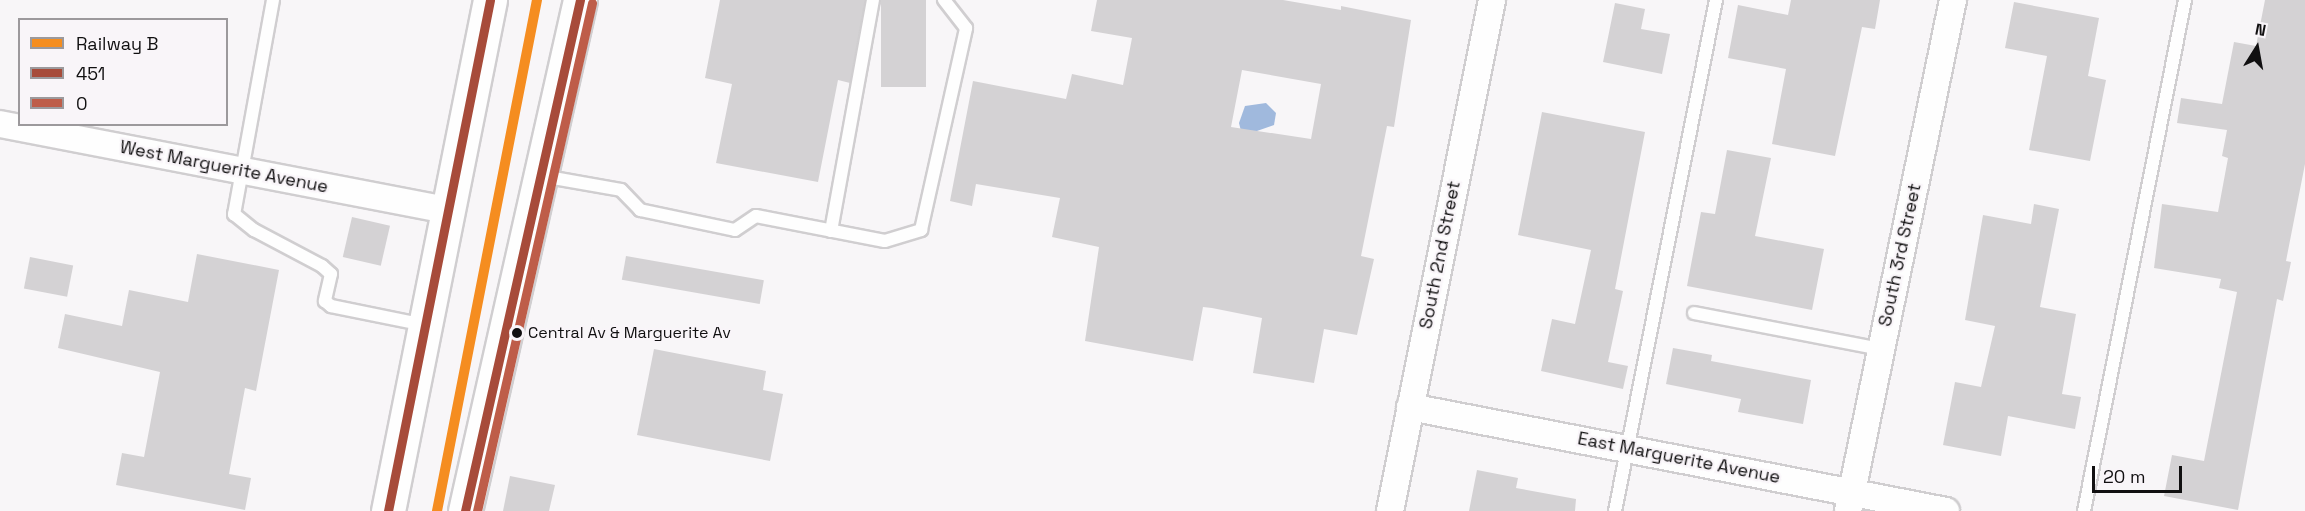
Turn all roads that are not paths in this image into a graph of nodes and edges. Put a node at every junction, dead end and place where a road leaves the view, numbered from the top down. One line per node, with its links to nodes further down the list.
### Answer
1 (273, 0): 11 (lane)
2 (489, 0): 13 (main road)
3 (580, 0): 12 (main road)
4 (873, 0): 14 (lane)
5 (944, 0): 14 (lane)
6 (1492, 0): 18 (street, South 2nd Street)
7 (1716, 0): 19 (lane)
8 (1953, 0): 17 (street, South 3rd Street)
9 (2185, 0): 26 (lane)
10 (0, 124): 11 (street, West Marguerite Avenue)
11 (241, 169): 13 (street, West Marguerite Avenue); 16 (lane)
12 (541, 176): 14 (lane); 22 (main road)
13 (447, 210): 16 (main road)
14 (831, 231)
15 (1694, 313): 17 (lane)
16 (424, 325): 21 (main road)
17 (1881, 349): 20 (street, South 3rd Street)
18 (1410, 407): 19 (street, East Marguerite Avenue); 23 (street, South 2nd Street)
19 (1628, 447): 20 (street, East Marguerite Avenue); 24 (lane)
20 (1850, 502): 25 (street, East Marguerite Avenue)
21 (388, 511)
22 (465, 511)
23 (1390, 511)
24 (1615, 511)
25 (1946, 511)
26 (2084, 511)

